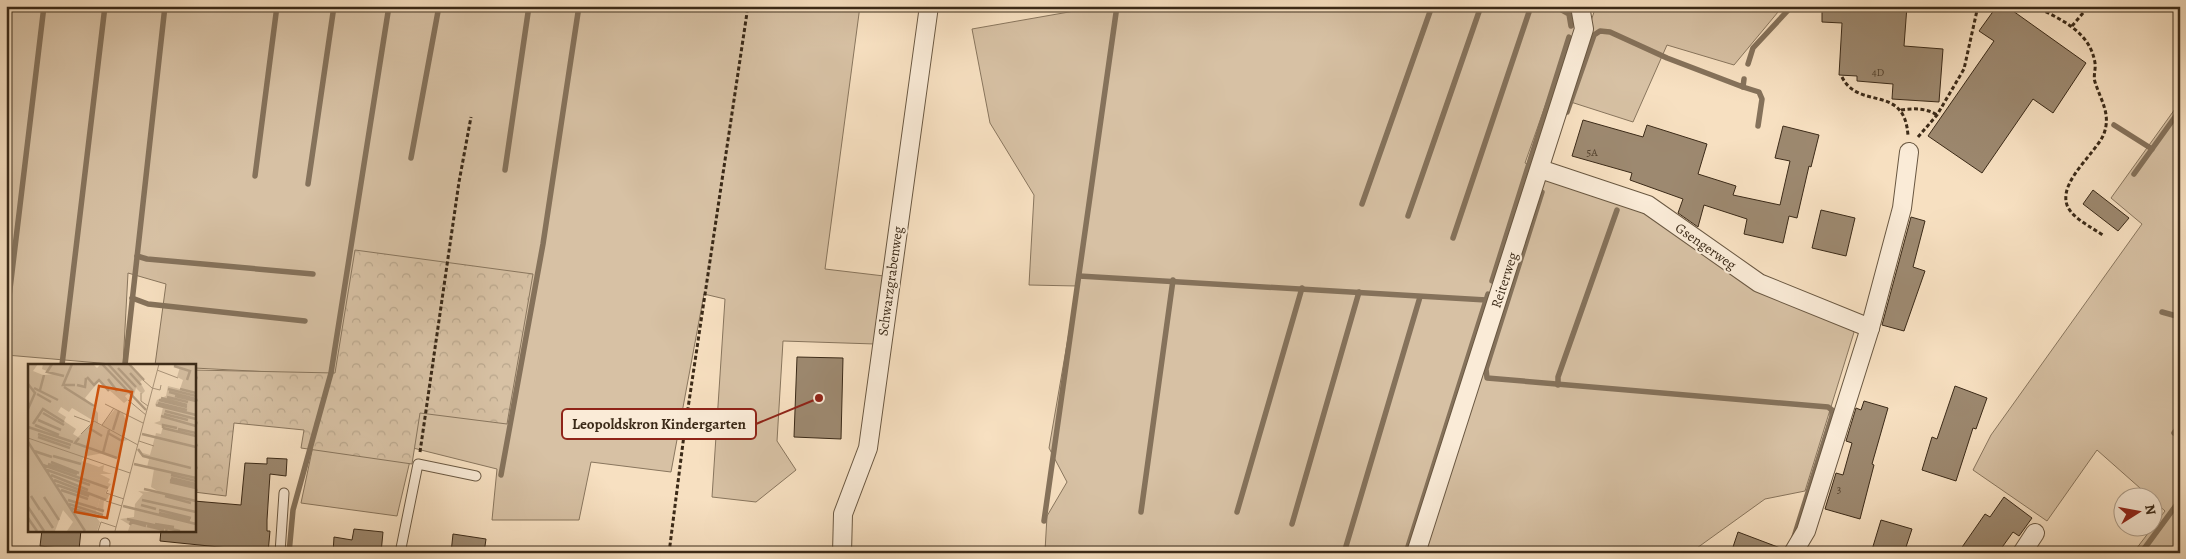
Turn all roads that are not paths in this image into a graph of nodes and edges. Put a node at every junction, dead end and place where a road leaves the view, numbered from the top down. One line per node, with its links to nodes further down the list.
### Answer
1 (929, 6): 13 (street, Schwarzgrabenweg)
2 (1580, 6): 4 (street, Reiterweg)
3 (1908, 152): 5 (street)
4 (1540, 168): 5 (street, Gsengerweg); 14 (street, Reiterweg)
5 (1870, 328): 15 (street)
6 (476, 476): 12 (lane)
7 (284, 493): 11 (lane)
8 (2035, 533): 16 (street)
9 (104, 543): 10 (lane)
10 (104, 553)
11 (280, 553)
12 (400, 553)
13 (842, 553)
14 (1416, 553)
15 (1793, 553)
16 (2022, 553)

